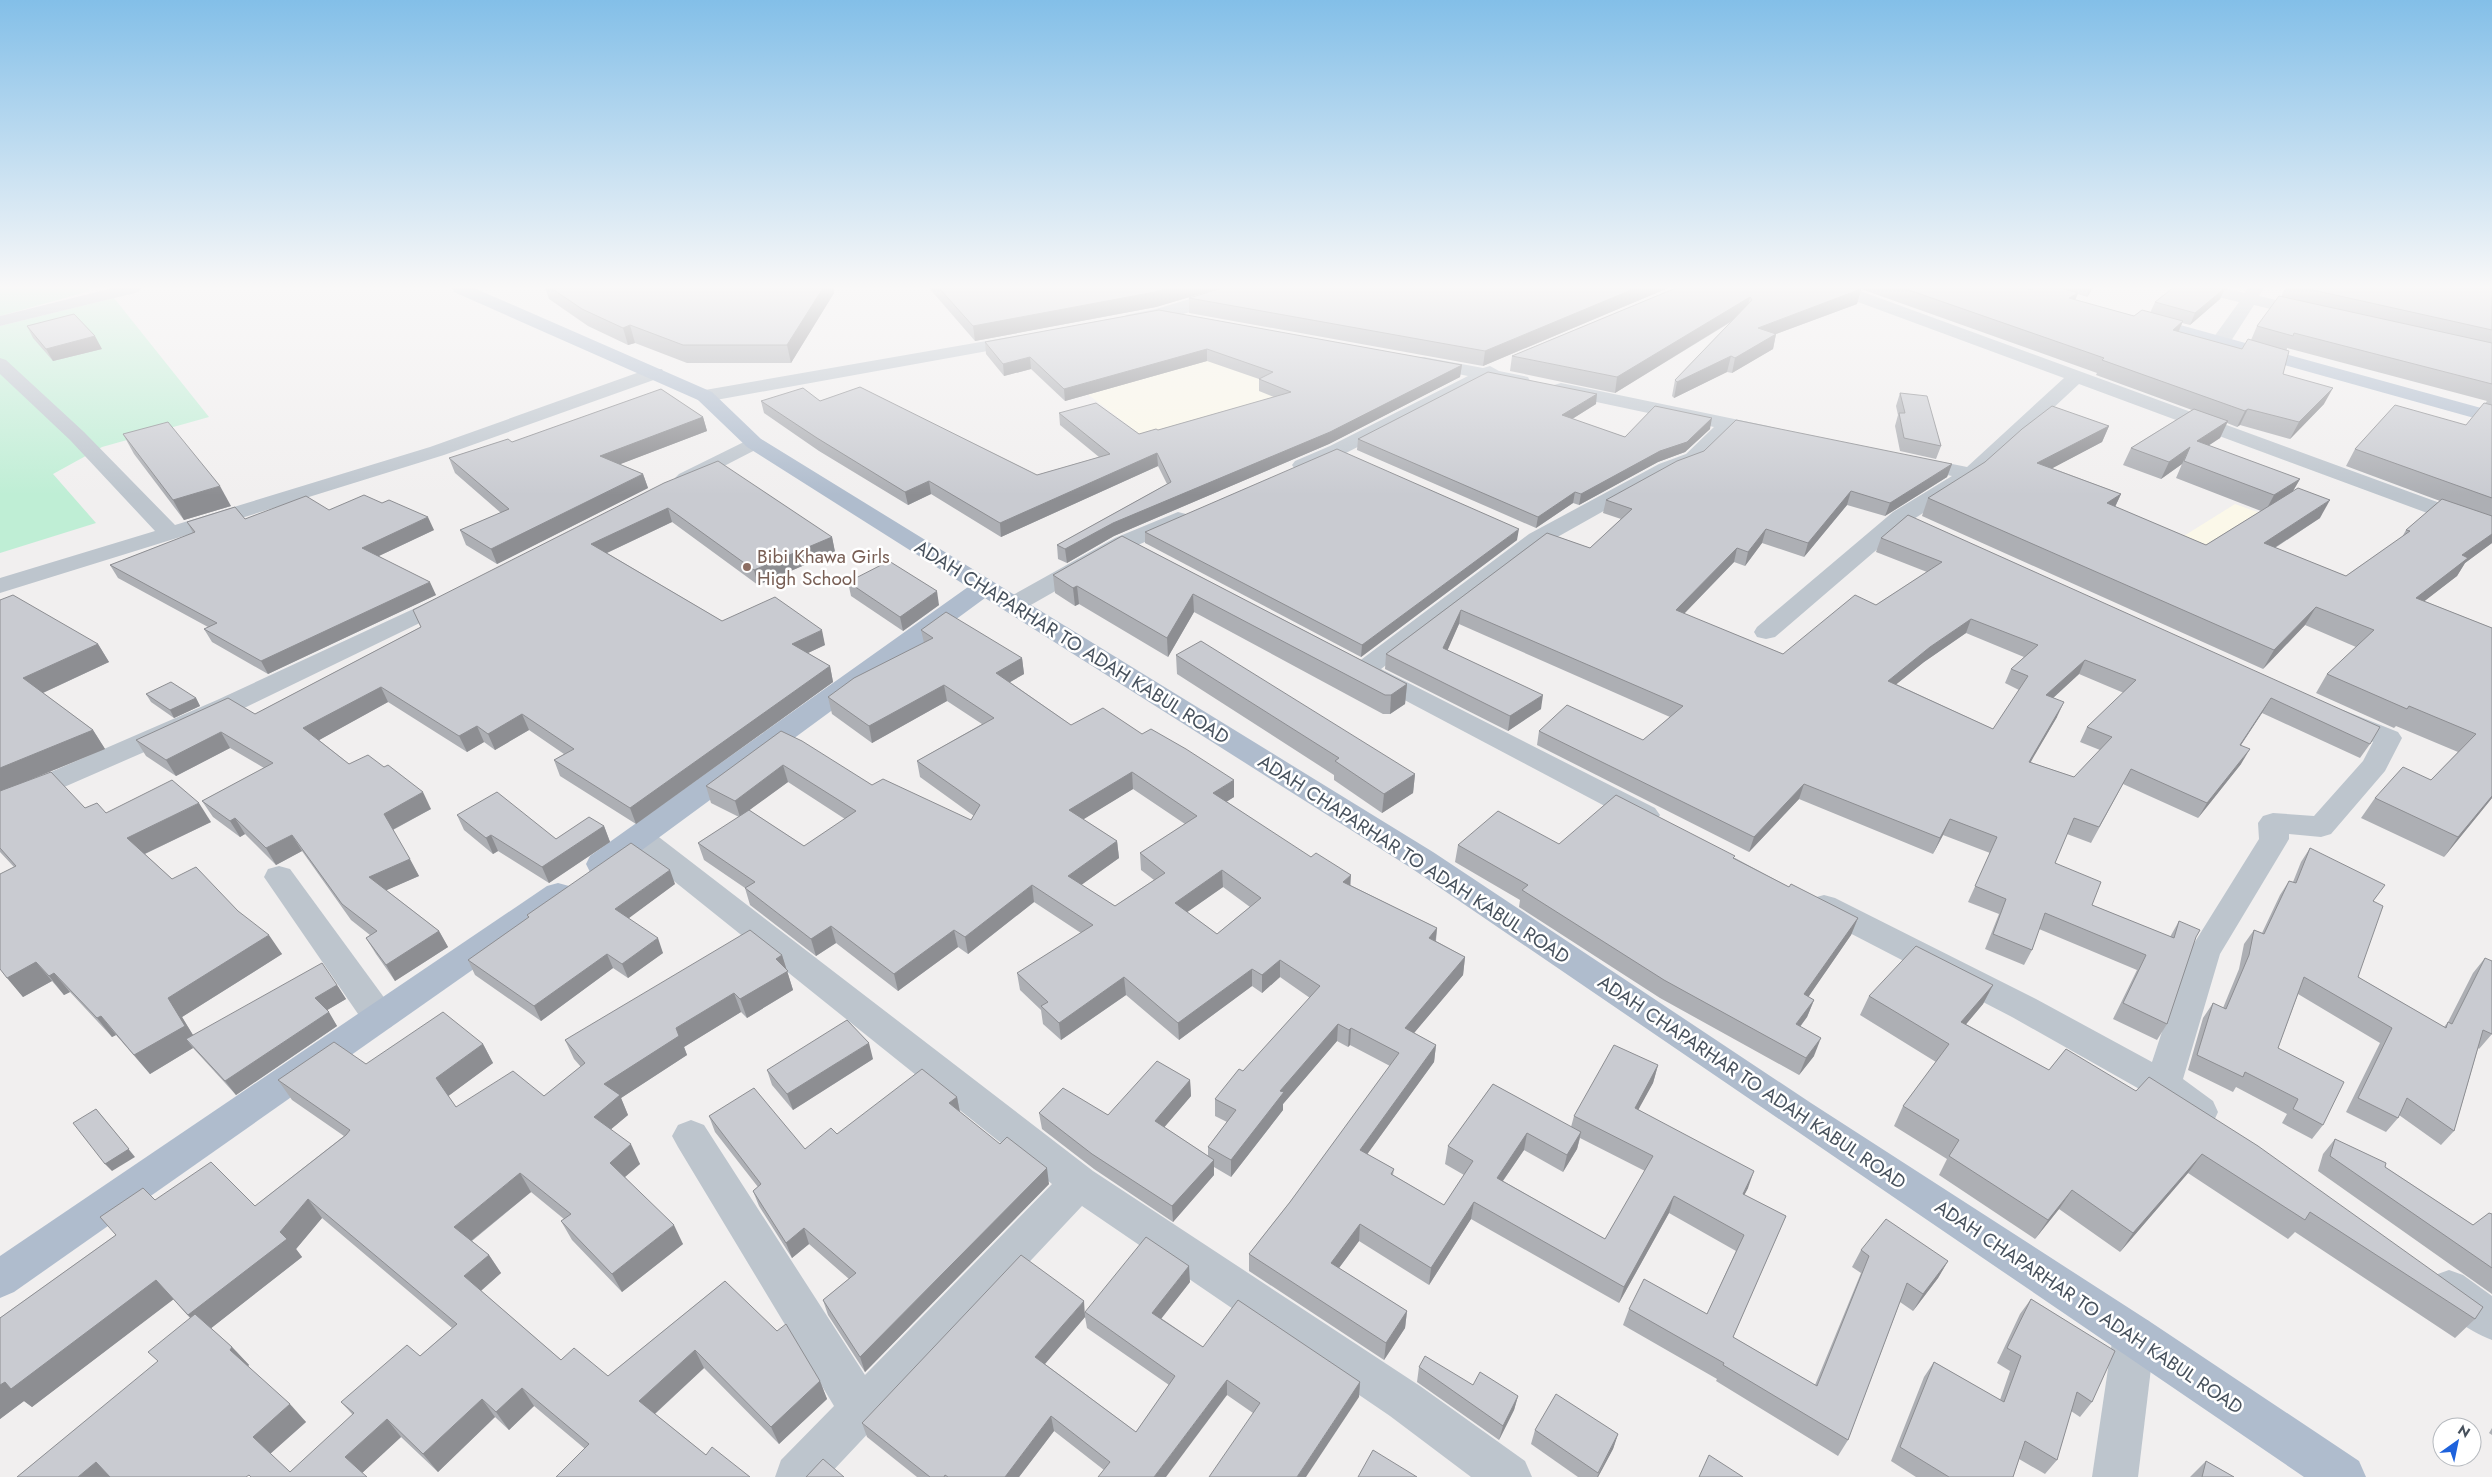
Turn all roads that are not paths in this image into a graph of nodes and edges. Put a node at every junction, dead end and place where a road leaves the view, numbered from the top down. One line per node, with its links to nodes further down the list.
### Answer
1 (619, 357): 8 (main road, ADAH CHAPARHAR TO ADAH KABUL ROAD)
2 (933, 357): 11 (street)
3 (2019, 357): 10 (street)
4 (2277, 357): 12 (main road)
5 (1408, 360): 9 (street)
6 (1513, 362): 9 (street)
7 (0, 364): 27 (street)
8 (656, 373): 11 (main road, ADAH CHAPARHAR TO ADAH KABUL ROAD); 27 (street)
9 (1485, 374): 13 (street); 16 (street)
10 (2075, 378): 20 (street); 26 (street)
11 (705, 396): 15 (main road, ADAH CHAPARHAR TO ADAH KABUL ROAD)
12 (2492, 417)
13 (1728, 424): 14 (street); 28 (street)
14 (1786, 436)
15 (754, 444): 21 (street); 33 (main road, ADAH CHAPARHAR TO ADAH KABUL ROAD)
16 (1337, 450): 18 (street); 19 (street)
17 (1893, 458): 20 (street)
18 (1364, 462)
19 (1283, 473)
20 (1971, 474): 23 (street)
21 (665, 489)
22 (1194, 512): 29 (street)
23 (1901, 517): 25 (street); 35 (street)
24 (1513, 528): 28 (street)
25 (1928, 529)
26 (2492, 530)
27 (170, 533): 31 (street)
28 (1537, 539): 38 (street)
29 (1123, 542): 30 (street); 34 (street)
30 (1158, 561)
31 (0, 586)
32 (470, 588): 37 (street)
33 (983, 588): 34 (main road, ADAH CHAPARHAR TO ADAH KABUL ROAD); 39 (main road)
34 (1013, 605): 50 (main road, ADAH CHAPARHAR TO ADAH KABUL ROAD)
35 (1766, 632)
36 (2318, 707): 43 (street)
37 (0, 805)
38 (1667, 826)
39 (640, 838): 42 (main road); 46 (street)
40 (279, 877): 42 (street)
41 (1798, 892): 43 (street)
42 (380, 1017): 48 (main road)
43 (2163, 1085): 44 (street)
44 (2227, 1131)
45 (692, 1136): 51 (street)
46 (1079, 1183): 51 (street); 53 (street)
47 (2428, 1274): 49 (street)
48 (0, 1279)
49 (2492, 1320)
50 (2134, 1335): 54 (street); 55 (main road, ADAH CHAPARHAR TO ADAH KABUL ROAD)
51 (861, 1409): 52 (street)
52 (797, 1476)
53 (1509, 1477)
54 (2115, 1477)
55 (2343, 1477)

